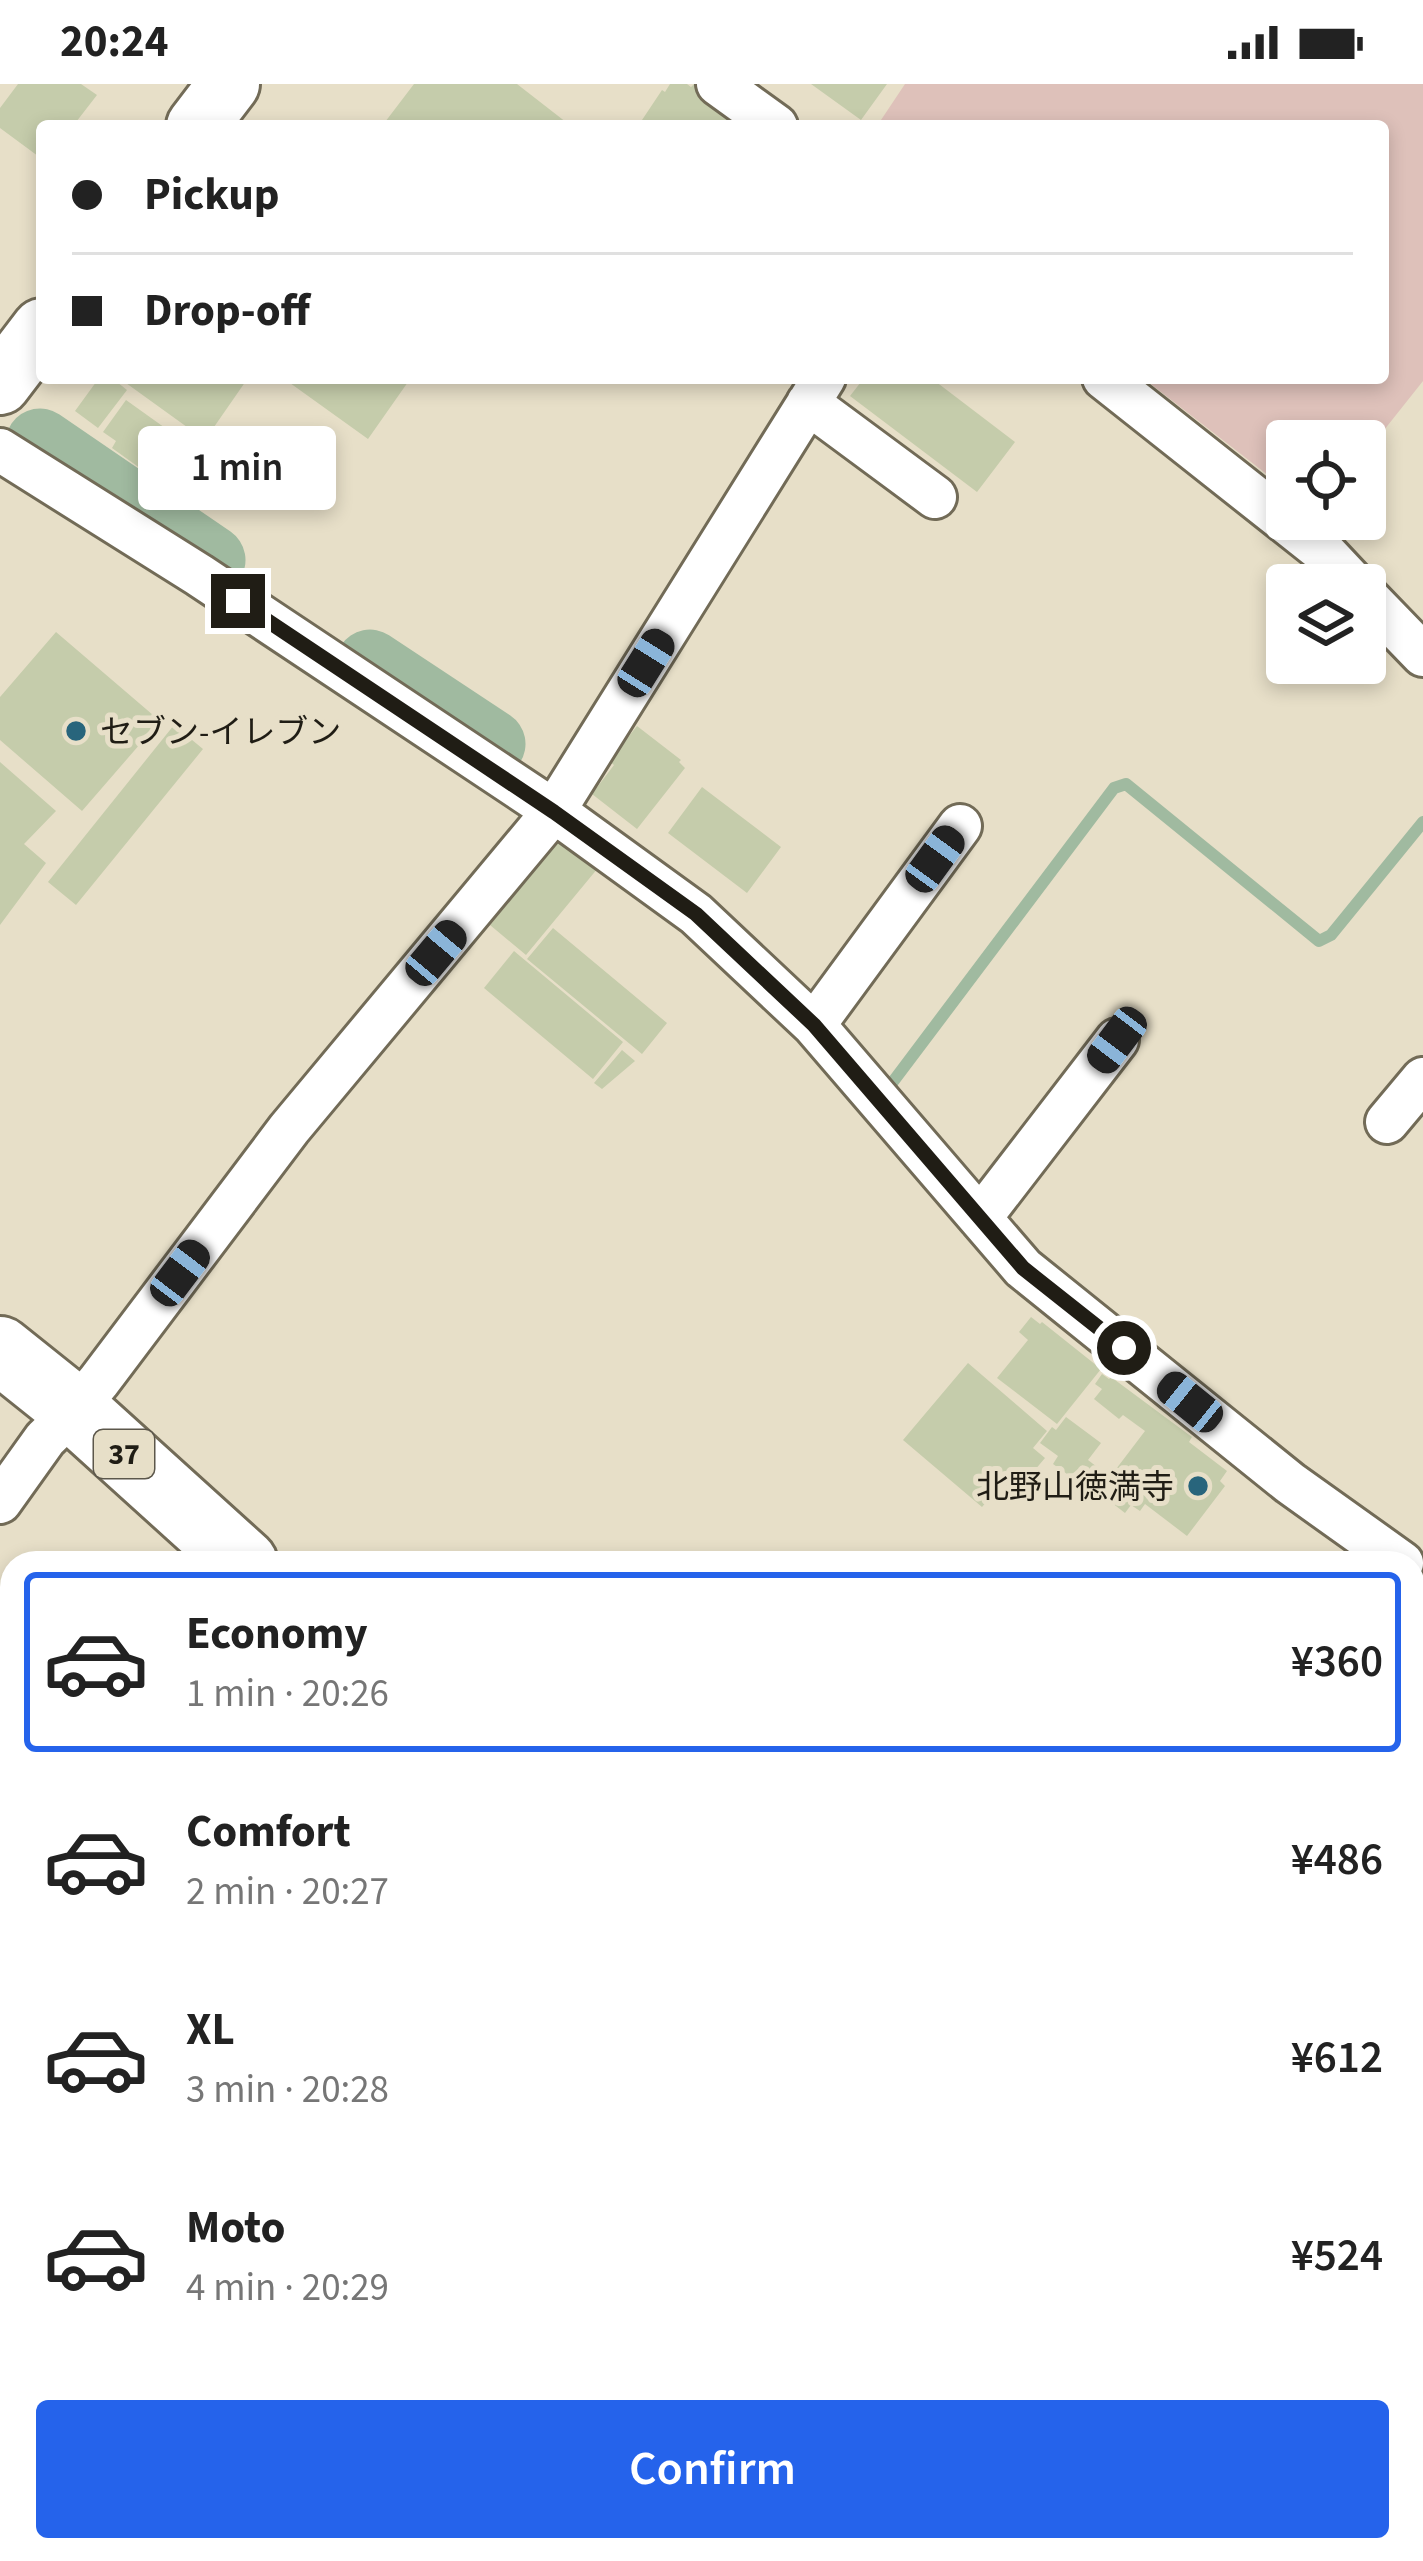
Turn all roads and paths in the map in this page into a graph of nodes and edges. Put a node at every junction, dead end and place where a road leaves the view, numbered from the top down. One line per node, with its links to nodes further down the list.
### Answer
1 (229, 84): 3 (main road)
2 (718, 84): 4 (street)
3 (202, 120)
4 (768, 120)
5 (36, 337): 6 (main road)
6 (0, 384)
7 (1113, 384): 11 (street)
8 (816, 391): 10 (street); 14 (street)
9 (0, 450): 14 (street)
10 (935, 497)
11 (1335, 564)
12 (1386, 617): 13 (street)
13 (1423, 656)
14 (554, 812): 16 (street); 22 (street)
15 (959, 826): 16 (street)
16 (814, 1025): 20 (street)
17 (1117, 1040): 20 (street)
18 (1423, 1079): 19 (street)
19 (1387, 1122)
20 (980, 1218): 25 (street)
21 (0, 1350): 22 (main road, 37)
22 (75, 1410): 23 (street); 24 (main road, 37)
23 (0, 1502)
24 (231, 1551)
25 (1385, 1551)

